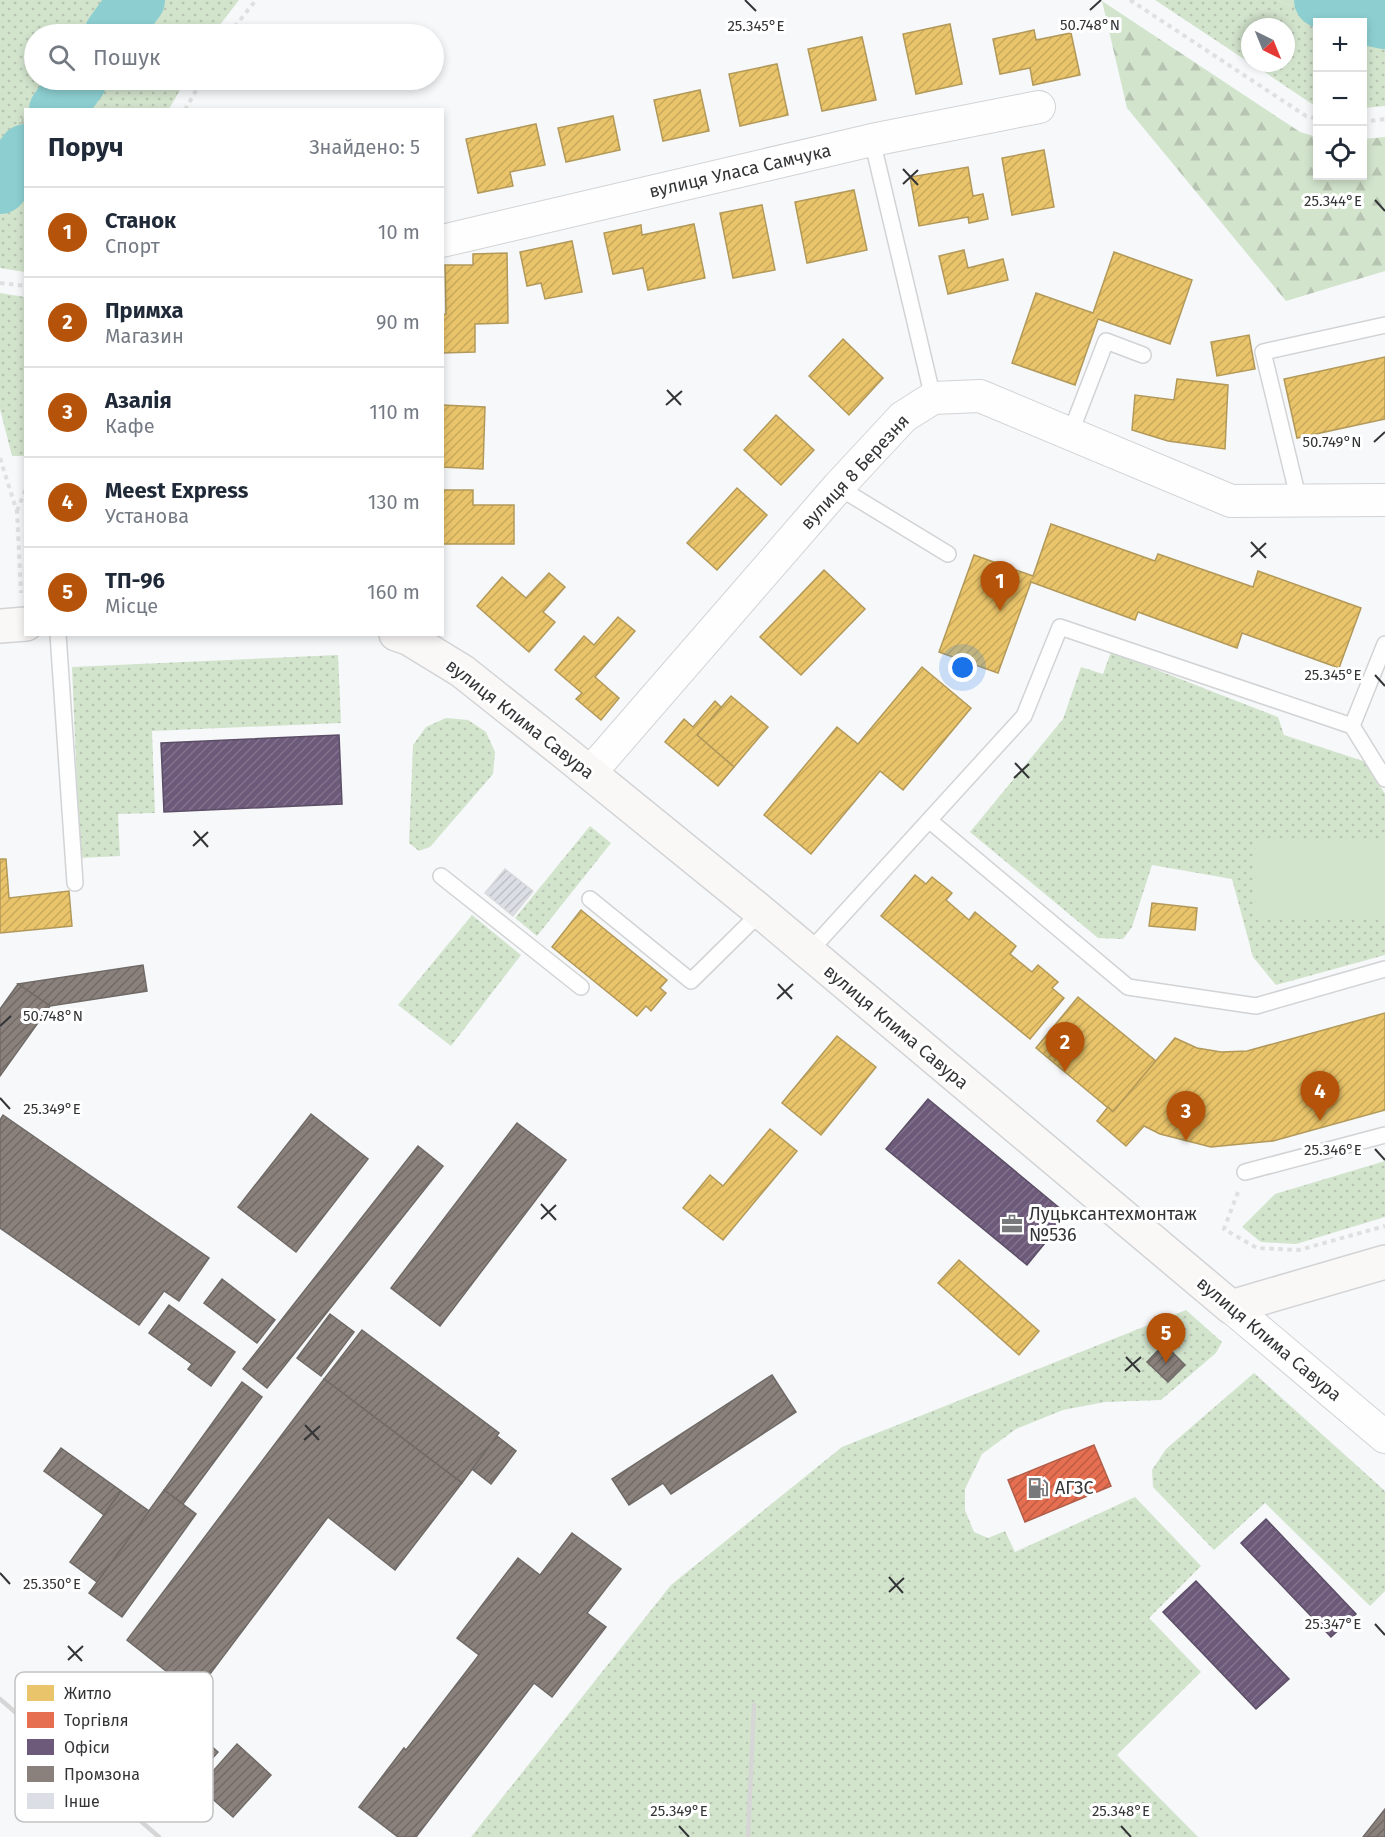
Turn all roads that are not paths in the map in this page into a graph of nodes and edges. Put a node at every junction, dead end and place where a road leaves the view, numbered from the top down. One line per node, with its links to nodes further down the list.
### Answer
1 (1039, 107): 2 (street, вулиця Уласа Самчука)
2 (872, 140): 3 (street, вулиця Уласа Самчука); 6 (lane)
3 (444, 241)
4 (1385, 325): 9 (lane)
5 (1143, 356): 7 (lane)
6 (933, 398): 7 (street, вулиця 8 Березня); 8 (street, вулиця 8 Березня)
7 (1070, 434): 9 (street, вулиця 8 Березня)
8 (838, 487): 11 (lane); 16 (street, вулиця 8 Березня)
9 (1299, 501): 10 (street, вулиця 8 Березня)
10 (1383, 504)
11 (948, 554)
12 (58, 636): 20 (lane)
13 (404, 636): 16 (street, вулиця Клима Савура)
14 (1385, 644): 15 (lane)
15 (1352, 726): 17 (lane); 18 (lane)
16 (590, 773): 22 (street, вулиця Клима Савура)
17 (1385, 779)
18 (930, 820): 23 (lane); 24 (lane)
19 (441, 876): 25 (lane)
20 (75, 883)
21 (590, 899): 22 (lane)
22 (761, 912): 23 (street, вулиця Клима Савура)
23 (808, 953): 29 (street, вулиця Клима Савура)
24 (1385, 969)
25 (581, 987)
26 (1385, 1135): 27 (lane)
27 (1245, 1172)
28 (1385, 1262): 29 (street)
29 (1231, 1307): 30 (street, вулиця Клима Савура)
30 (1385, 1437)

